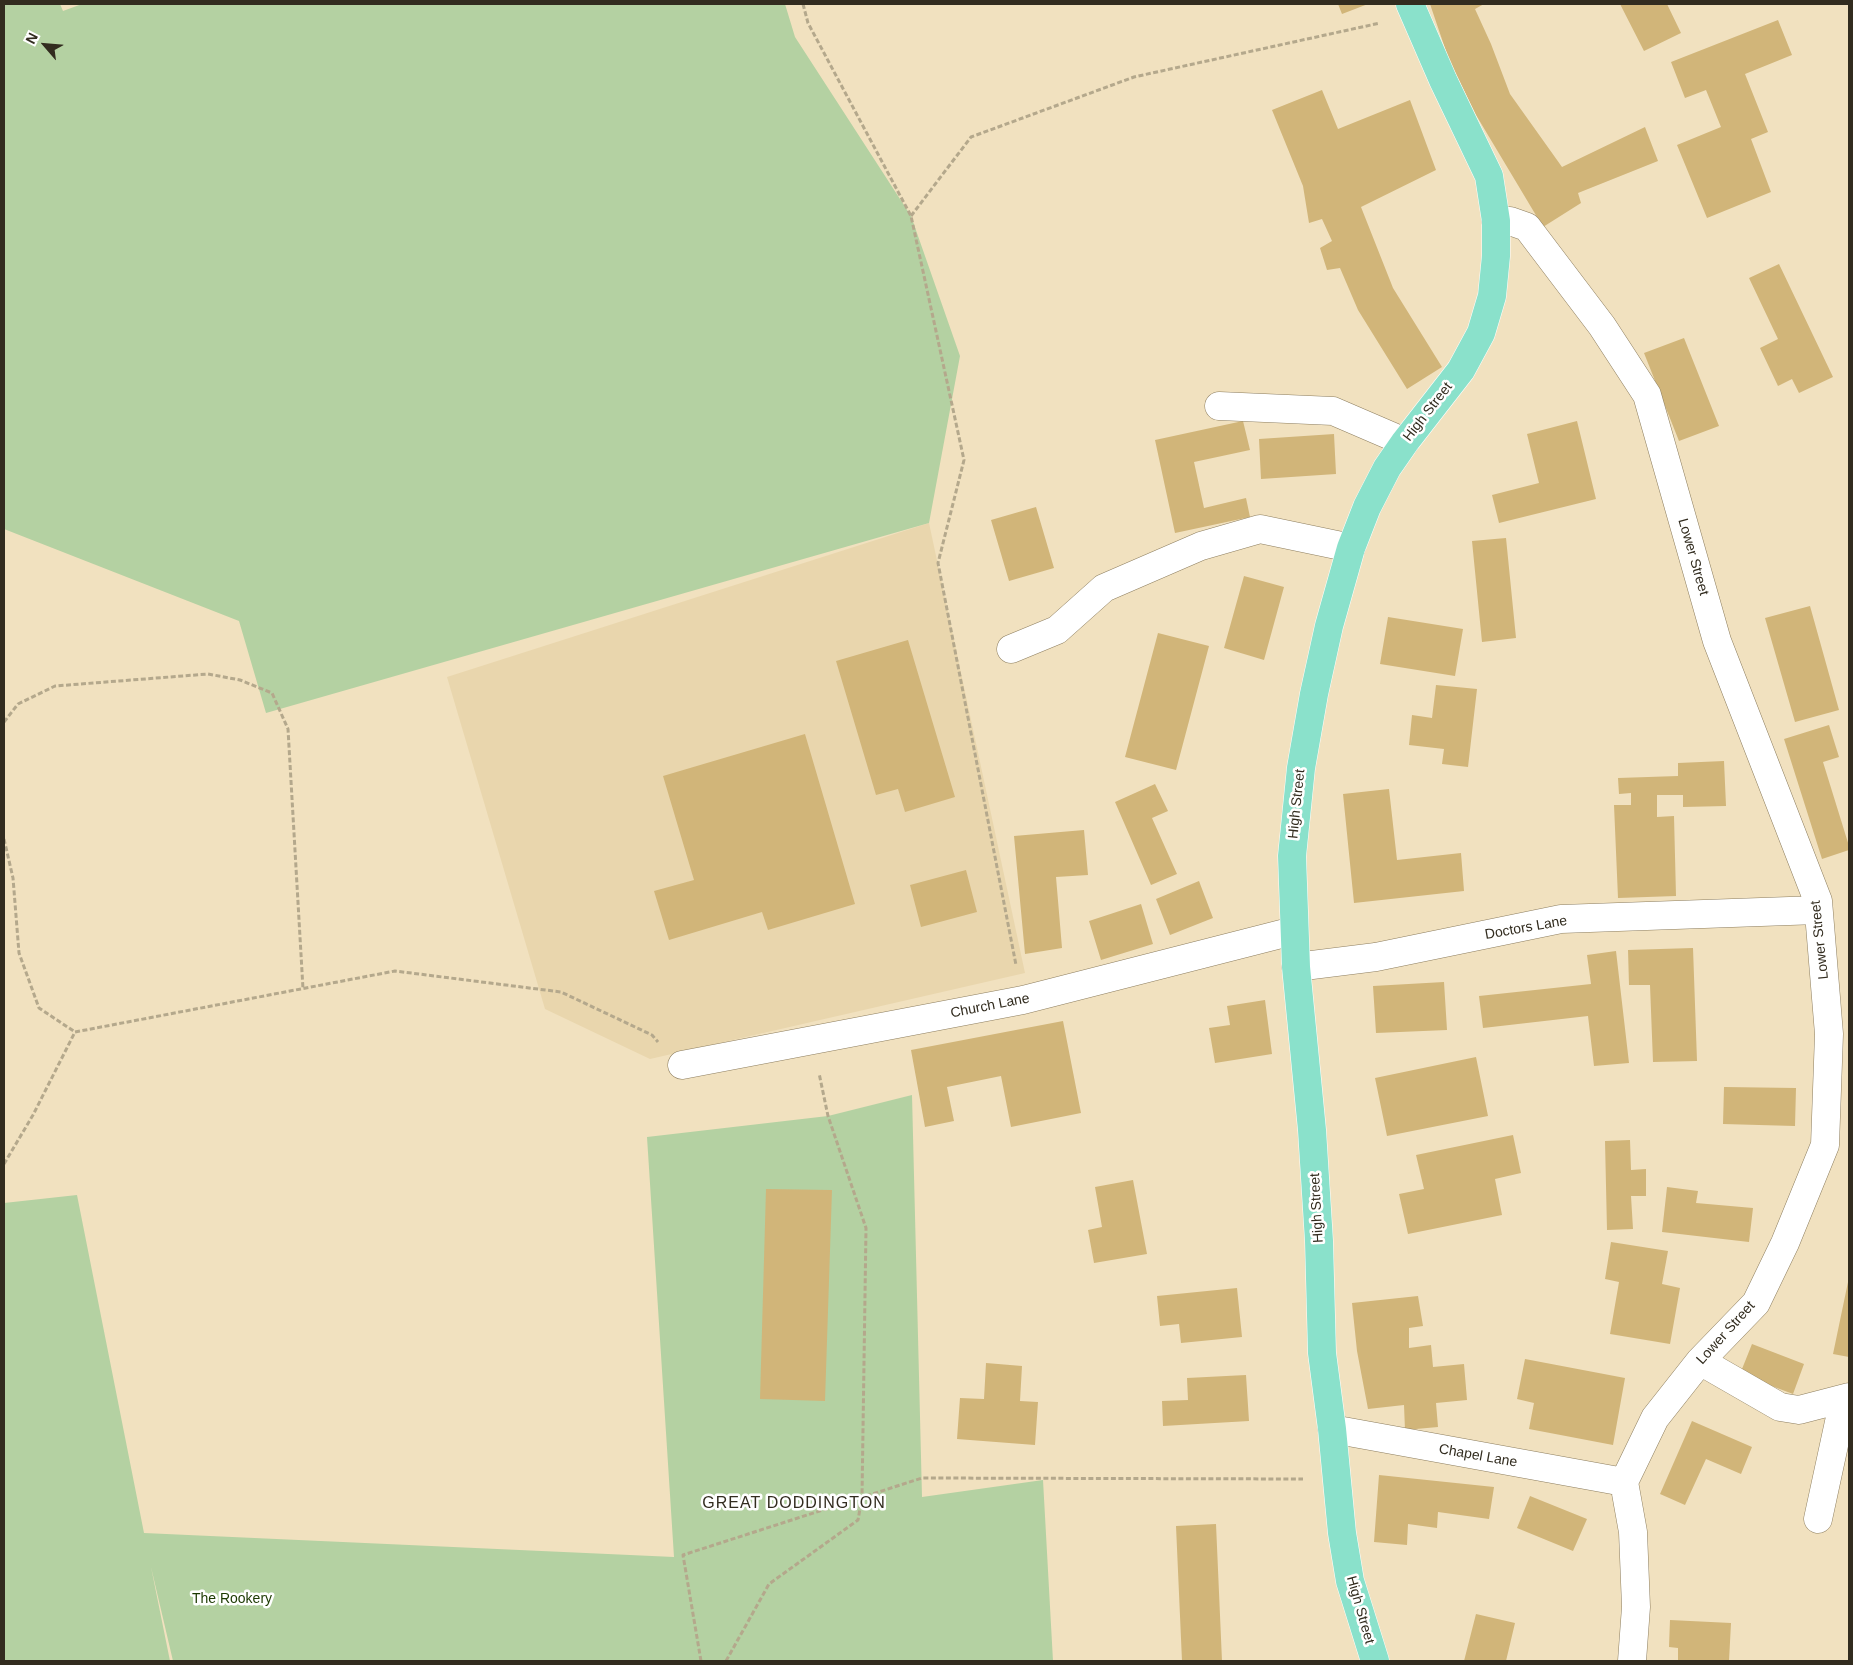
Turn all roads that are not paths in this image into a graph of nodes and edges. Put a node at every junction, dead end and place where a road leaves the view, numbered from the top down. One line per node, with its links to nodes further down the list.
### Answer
1 (1412, 10): 2 (main road, High Street)
2 (1496, 221): 4 (main road, High Street); 7 (street, Lower Street)
3 (1219, 406): 4 (street)
4 (1405, 442): 5 (main road, High Street)
5 (1351, 548): 6 (street); 8 (main road, High Street)
6 (1011, 649)
7 (1818, 910): 9 (street, Doctors Lane); 11 (street, Lower Street)
8 (1293, 931): 9 (main road, High Street); 10 (street, Church Lane)
9 (1296, 967): 13 (main road, High Street)
10 (682, 1065)
11 (1700, 1361): 12 (street); 14 (street, Lower Street)
12 (1847, 1398): 15 (street)
13 (1332, 1429): 14 (street, Chapel Lane); 16 (main road, High Street)
14 (1624, 1482): 17 (street)
15 (1818, 1519)
16 (1375, 1661)
17 (1632, 1661)

